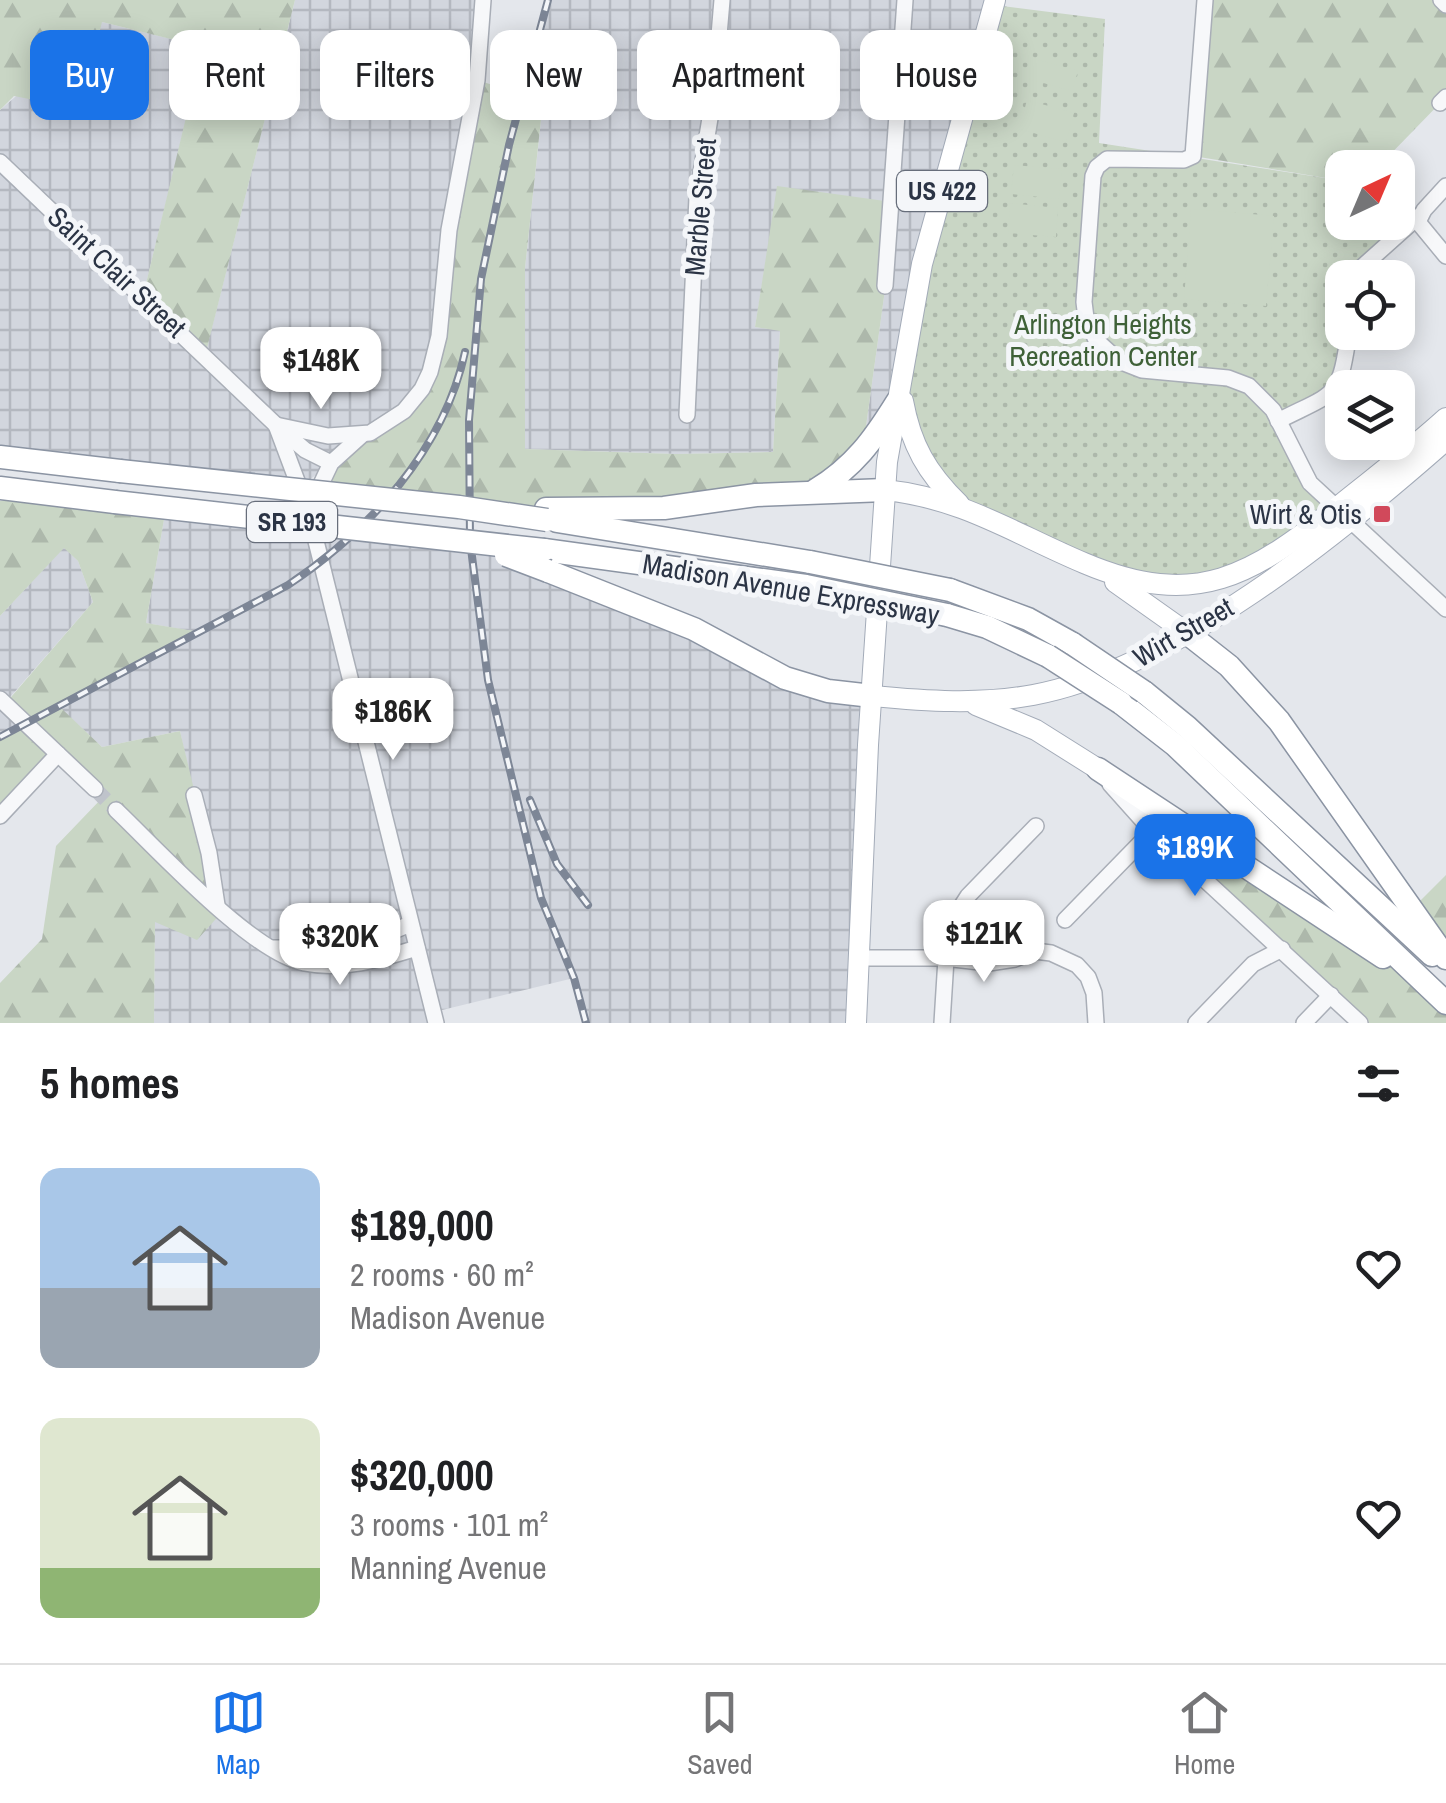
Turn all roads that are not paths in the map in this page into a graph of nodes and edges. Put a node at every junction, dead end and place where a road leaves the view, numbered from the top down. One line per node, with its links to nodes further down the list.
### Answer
1 (483, 0): 18 (street)
2 (722, 0): 14 (street, Marble Street)
3 (905, 0): 11 (street)
4 (995, 0): 13 (main road, US 422)
5 (1206, 0): 16 (street)
6 (0, 162): 17 (street, Saint Clair Street)
7 (1446, 186): 8 (street)
8 (1418, 219): 9 (street); 10 (street)
9 (1446, 256)
10 (1370, 260)
11 (885, 286)
12 (1346, 350): 16 (street)
13 (899, 393): 25 (main road, US 422); 26 (highway); 29 (main road, US 422)
14 (687, 415)
15 (1446, 418): 31 (main road, Wirt Street)
16 (1278, 420): 31 (street)
17 (276, 425): 18 (street); 23 (street, Saint Clair Street); 30 (street, Saint Clair Street)
18 (362, 435): 23 (street)
19 (1446, 440): 31 (main road, Wirt Street)
20 (0, 446): 22 (highway)
21 (0, 458): 22 (highway, Madison Avenue Expressway / SR 193)
22 (53, 464): 32 (highway, Madison Avenue Expressway / SR 193, bridge)
23 (331, 464): 30 (street)
24 (0, 488): 27 (highway, SR 193)
25 (885, 490): 26 (highway); 29 (main road, Wirt Street); 37 (main road, US 422)
26 (816, 491): 32 (highway)
27 (68, 496): 28 (highway); 33 (highway, SR 193, bridge)
28 (0, 501)
29 (961, 506): 34 (main road, Wirt Street / US 422)
30 (308, 513): 50 (street, Saint Clair Street)
31 (1344, 513): 34 (main road, Wirt Street); 35 (street); 36 (main road, Wirt Street)
32 (546, 514): 57 (highway, Madison Avenue Expressway, bridge)
33 (546, 560): 37 (highway, SR 193); 59 (highway, Madison Avenue Expressway, bridge)
34 (1084, 563): 36 (main road, US 422)
35 (1446, 609)
36 (1187, 632): 39 (main road, Wirt Street); 56 (highway, US 422)
37 (872, 696): 39 (main road, Wirt Street); 54 (main road)
38 (0, 699): 40 (street)
39 (964, 701): 41 (main road)
40 (58, 754): 42 (street); 45 (street)
41 (1098, 768): 47 (street); 59 (highway)
42 (94, 789)
43 (194, 795): 48 (street)
44 (116, 810): 48 (street)
45 (0, 816)
46 (1036, 826): 55 (street)
47 (1152, 831): 49 (street); 53 (street)
48 (217, 905): 51 (street)
49 (1064, 920)
50 (410, 924): 51 (street); 52 (street, Saint Clair Street)
51 (273, 948): 52 (street)
52 (417, 948): 60 (street, Saint Clair Street)
53 (1282, 950): 58 (street); 64 (street)
54 (859, 958): 55 (street); 61 (main road)
55 (944, 958): 62 (street); 63 (street)
56 (1446, 958)
57 (1446, 968)
58 (1331, 995): 65 (street); 66 (street)
59 (1441, 998)
60 (436, 1023)
61 (856, 1023)
62 (942, 1023)
63 (1096, 1023)
64 (1196, 1023)
65 (1304, 1023)
66 (1360, 1023)

